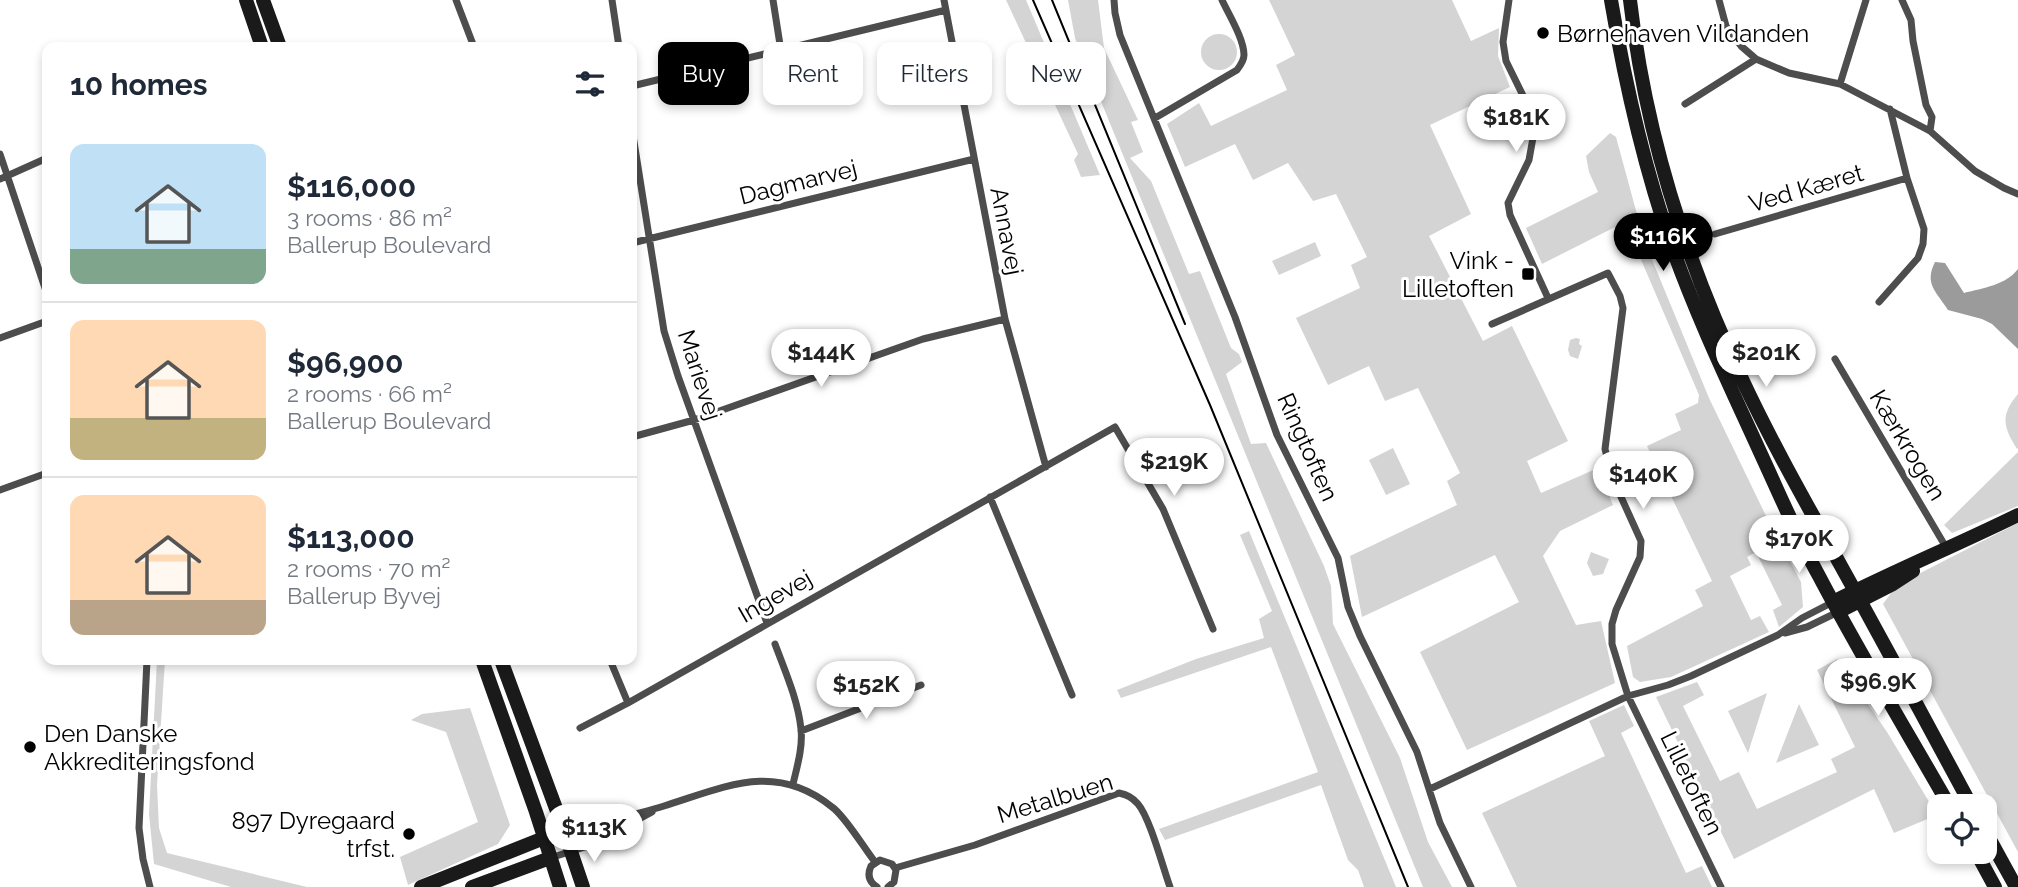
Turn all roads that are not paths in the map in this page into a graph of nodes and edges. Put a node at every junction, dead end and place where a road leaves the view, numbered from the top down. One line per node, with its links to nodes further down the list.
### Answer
1 (246, 0): 16 (street)
2 (263, 0): 17 (street)
3 (456, 0): 18 (street)
4 (612, 0): 19 (street)
5 (773, 0): 20 (street)
6 (944, 0): 15 (street, Annavej)
7 (1114, 0): 28 (street, Ringtoften)
8 (1222, 0): 28 (street)
9 (1509, 0): 41 (street)
10 (1611, 0): 57 (street)
11 (1630, 0): 56 (street)
12 (1719, 0): 23 (street)
13 (1866, 0): 24 (street)
14 (1902, 0): 29 (street)
15 (946, 10): 21 (street); 31 (street, Annavej)
16 (260, 42)
17 (278, 42)
18 (472, 42)
19 (618, 42)
20 (780, 42)
21 (817, 42)
22 (763, 55): 25 (street)
23 (1756, 59): 24 (street); 26 (street)
24 (1840, 84): 27 (street)
25 (637, 85)
26 (1685, 104)
27 (1890, 109): 29 (street); 35 (street)
28 (1156, 118): 72 (street, Ringtoften)
29 (1930, 131): 36 (street)
30 (0, 154): 34 (street)
31 (974, 159): 38 (street, Dagmarvej); 43 (street, Annavej)
32 (42, 160): 34 (street)
33 (637, 161): 38 (street, Marievej)
34 (4, 177): 40 (street)
35 (1907, 178): 37 (street, Ved Kæret); 42 (street)
36 (2018, 194)
37 (1715, 234)
38 (649, 239): 39 (street, Dagmarvej); 48 (street, Marievej)
39 (637, 242)
40 (42, 280)
41 (1548, 298): 45 (street, Lilletoften); 67 (street, Lilletoften)
42 (1879, 302)
43 (1005, 319): 48 (street); 50 (street, Annavej)
44 (42, 323): 46 (street)
45 (1492, 324)
46 (0, 338)
47 (1835, 359): 55 (street, Kærkrogen)
48 (694, 419): 49 (street); 58 (street, Marievej)
49 (637, 436)
50 (1046, 467): 53 (street, Ingevej); 59 (street, Ingevej)
51 (42, 475): 52 (street)
52 (0, 489)
53 (990, 497): 58 (street, Ingevej); 66 (street)
54 (2018, 515): 55 (street)
55 (1947, 550): 56 (street)
56 (1857, 596): 57 (street); 74 (street)
57 (1835, 607): 67 (street); 73 (street)
58 (766, 623): 68 (street, Ingevej)
59 (1213, 629)
60 (775, 644): 70 (street)
61 (147, 665): 84 (street)
62 (484, 665): 77 (street)
63 (503, 665): 76 (street)
64 (612, 665): 68 (street)
65 (921, 685): 70 (street)
66 (1072, 695)
67 (1628, 696): 72 (street); 93 (street, Lilletoften)
68 (628, 703): 69 (street, Ingevej)
69 (580, 728)
70 (801, 731): 71 (street)
71 (793, 784): 75 (street); 81 (street)
72 (1430, 789): 92 (street, Ringtoften)
73 (1943, 794)
74 (1965, 794)
75 (662, 807): 76 (street); 78 (street)
76 (565, 831): 77 (street); 78 (street)
77 (544, 838): 80 (street); 85 (street)
78 (572, 851): 80 (street); 88 (street)
79 (1997, 853): 95 (street)
80 (550, 858): 86 (street); 87 (street)
81 (875, 862): 83 (street); 89 (street)
82 (1983, 864): 94 (street)
83 (895, 868): 90 (street); 91 (street, Metalbuen)
84 (150, 887)
85 (421, 887)
86 (472, 887)
87 (560, 887)
88 (583, 887)
89 (877, 887)
90 (888, 887)
91 (1170, 887)
92 (1471, 887)
93 (1721, 887)
94 (1995, 887)
95 (2016, 887)

